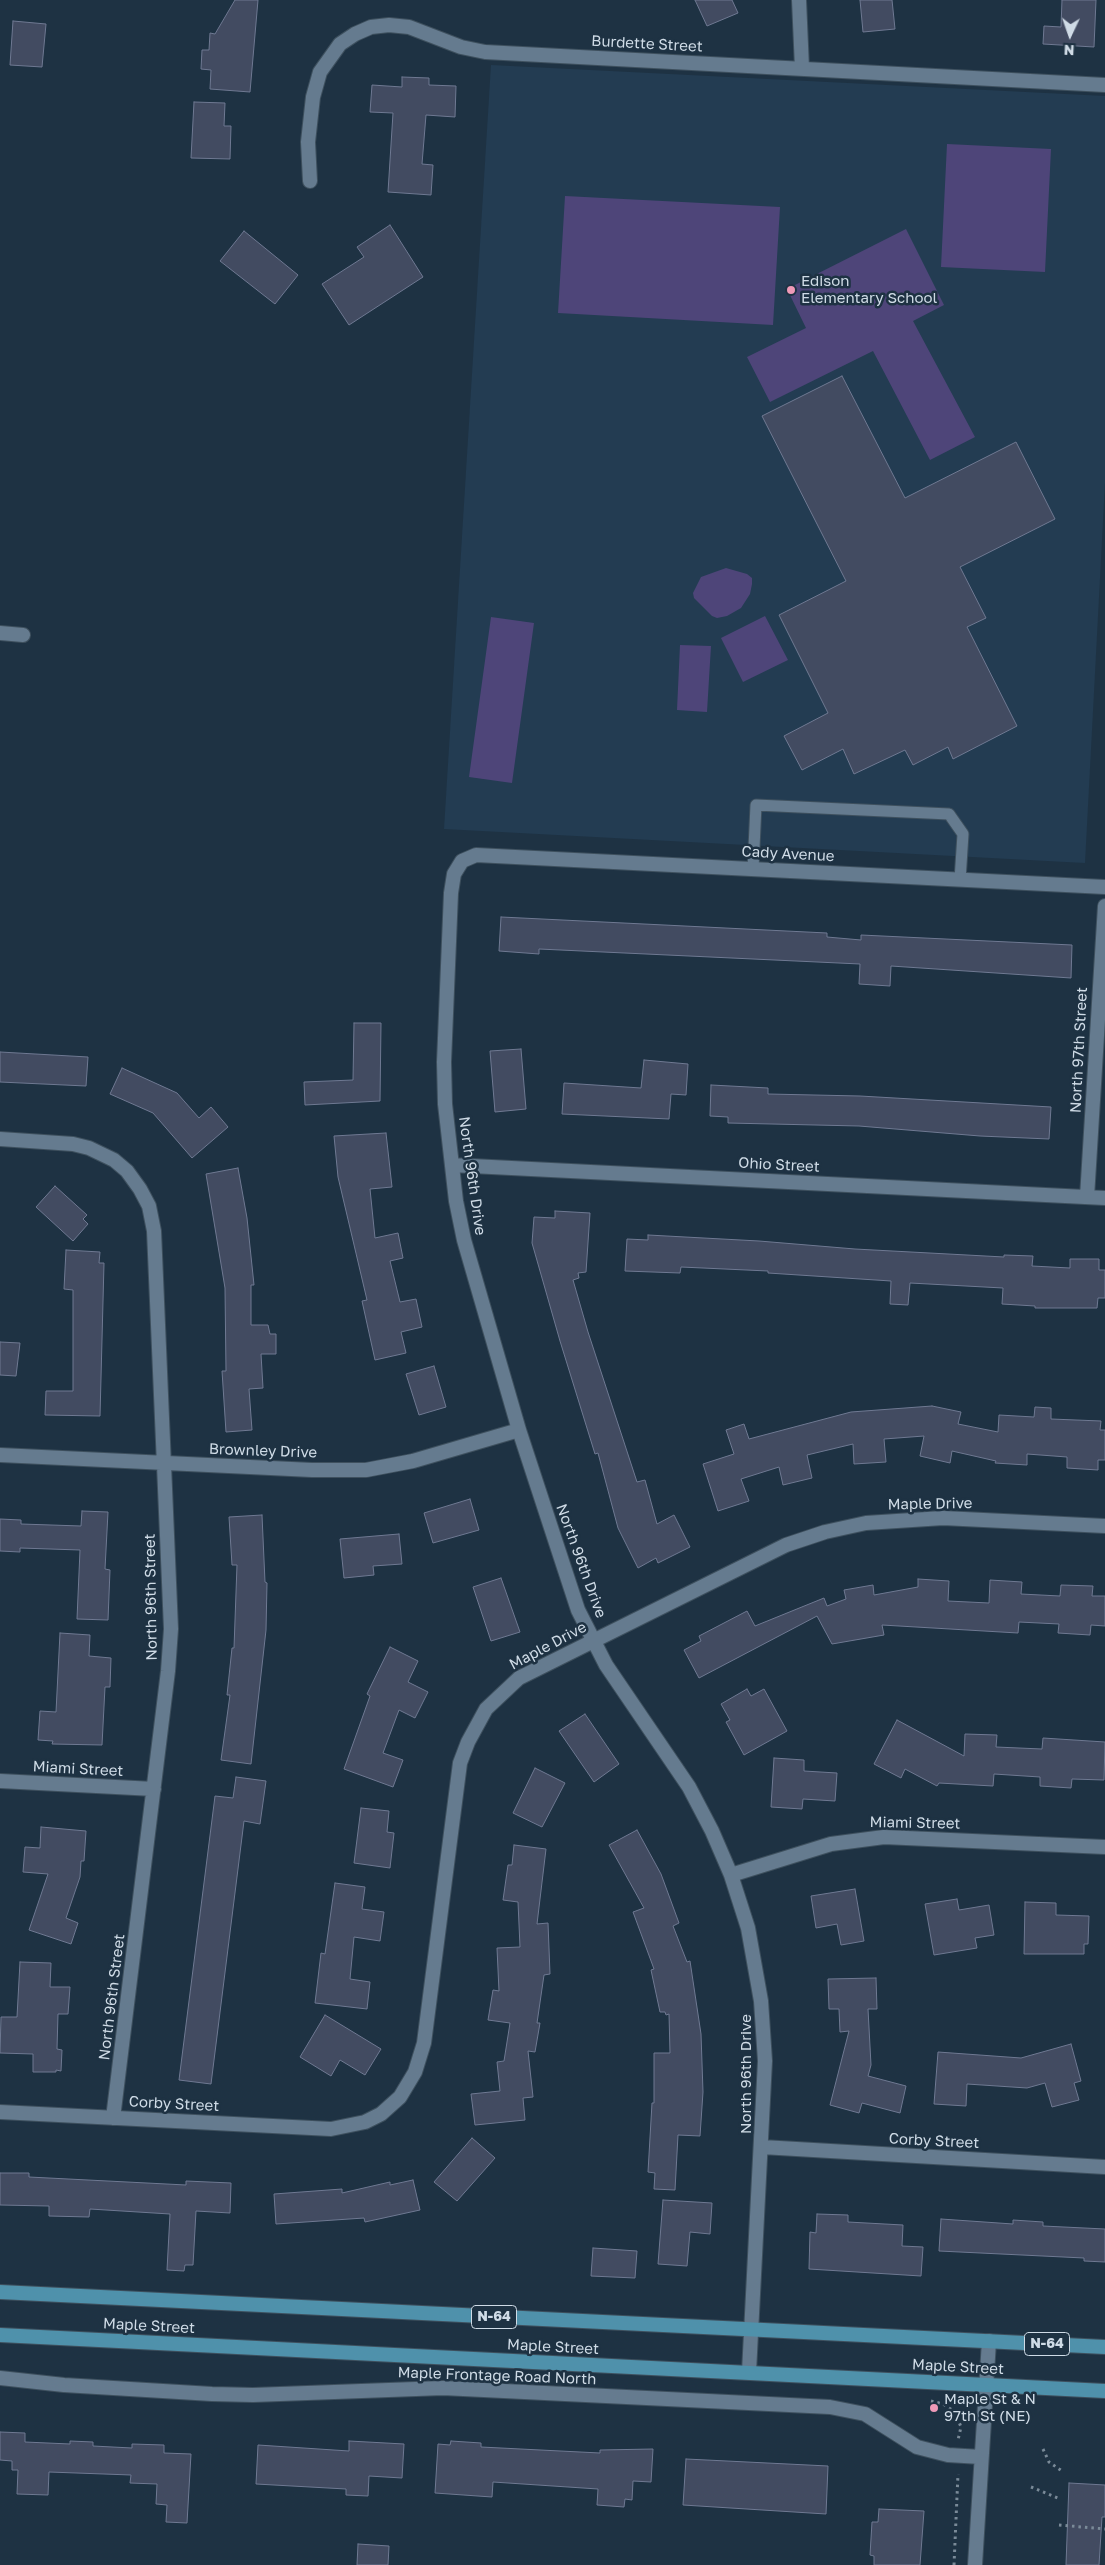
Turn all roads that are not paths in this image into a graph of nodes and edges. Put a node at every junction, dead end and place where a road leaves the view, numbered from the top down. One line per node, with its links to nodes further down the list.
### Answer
1 (799, 0): 2 (street)
2 (802, 68): 3 (street, Burdette Street); 4 (street, Burdette Street)
3 (1105, 84)
4 (310, 181)
5 (0, 633): 6 (street)
6 (23, 635)
7 (469, 857): 8 (street, Cady Avenue); 13 (street, North 96th Drive)
8 (753, 869): 9 (street, Cady Avenue); 9 (lane)
9 (960, 880): 10 (street, Cady Avenue)
10 (1105, 887)
11 (1105, 906): 14 (street, North 97th Street)
12 (0, 1139): 18 (street, North 96th Street)
13 (452, 1165): 14 (street, Ohio Street); 16 (street, North 96th Drive)
14 (1087, 1197): 15 (street, Ohio Street)
15 (1105, 1198)
16 (519, 1430): 18 (street, Brownley Drive); 20 (street, North 96th Drive)
17 (0, 1455): 18 (street, Brownley Drive)
18 (164, 1463): 22 (street, North 96th Street)
19 (1105, 1526): 20 (street, Maple Drive)
20 (593, 1640): 24 (street, North 96th Drive); 27 (street, Maple Drive)
21 (0, 1781): 22 (street, Miami Street)
22 (154, 1789): 26 (street, North 96th Street)
23 (1105, 1847): 24 (street, Miami Street)
24 (731, 1875): 28 (street, North 96th Drive)
25 (0, 2112): 26 (street, Corby Street)
26 (113, 2118): 27 (street, Corby Street)
27 (347, 2127)
28 (762, 2147): 29 (street, Corby Street); 31 (street, North 96th Drive)
29 (1105, 2167)
30 (0, 2292): 31 (main road, Maple Street / N-64)
31 (752, 2330): 33 (main road, Maple Street / N-64); 35 (street, North 96th Drive)
32 (0, 2335): 35 (main road, Maple Street)
33 (989, 2341): 34 (main road, Maple Street / N-64); 37 (street)
34 (1105, 2347)
35 (750, 2372): 37 (main road, Maple Street)
36 (0, 2378): 39 (street, Maple Frontage Road North)
37 (987, 2385): 38 (main road, Maple Street); 39 (street)
38 (1105, 2392)
39 (982, 2457): 40 (street)
40 (975, 2565)

